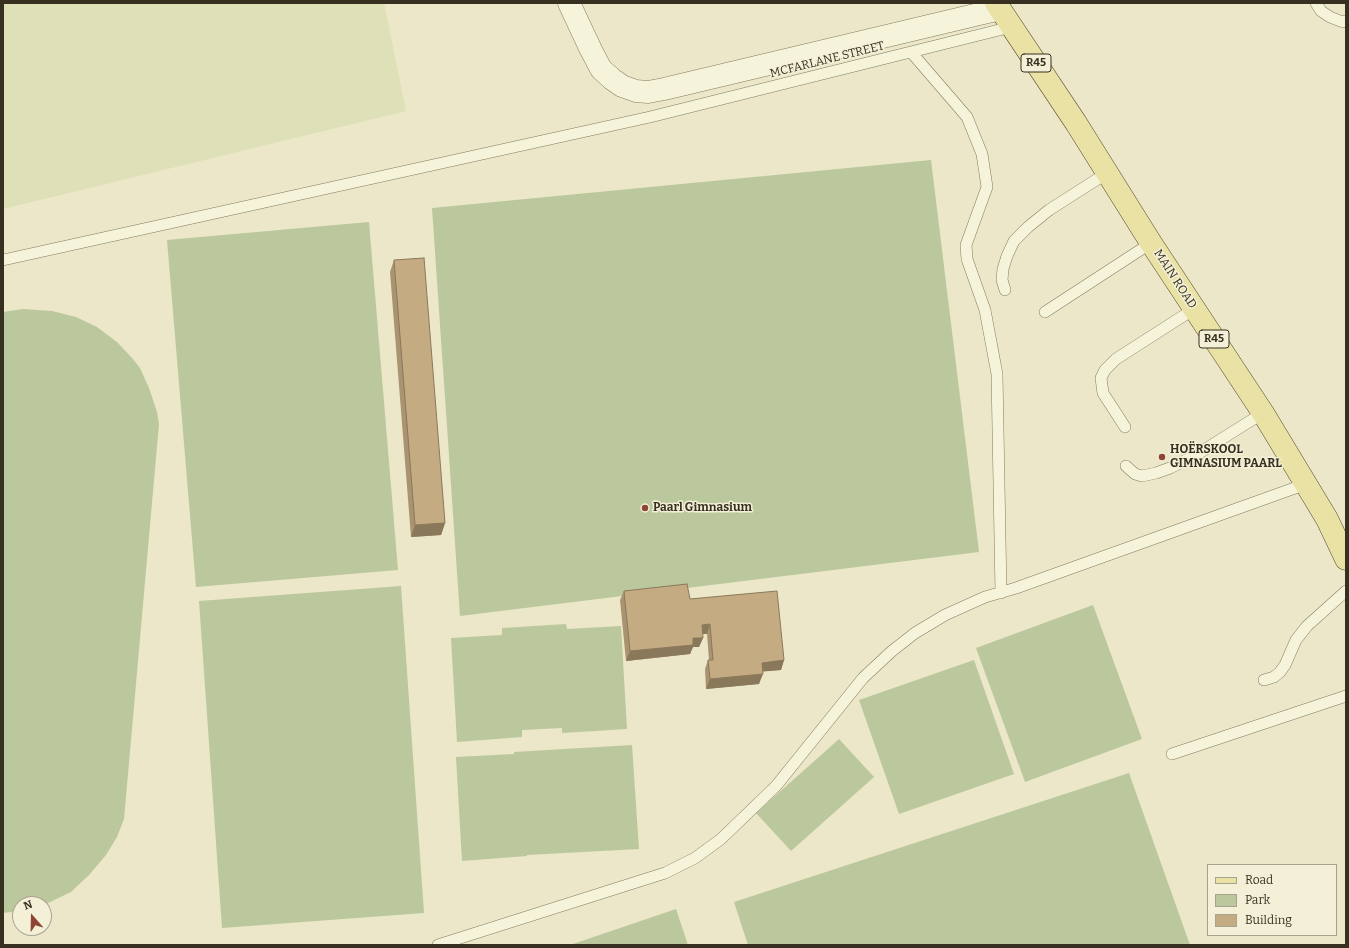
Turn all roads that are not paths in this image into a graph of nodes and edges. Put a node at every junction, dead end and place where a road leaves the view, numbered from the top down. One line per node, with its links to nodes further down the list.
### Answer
1 (569, 3): 3 (street)
2 (1316, 3): 4 (lane)
3 (998, 6): 5 (main road, MAIN ROAD / R45)
4 (1346, 22)
5 (1011, 27): 6 (lane, MCFARLANE STREET); 7 (main road, MAIN ROAD / R45)
6 (911, 52): 9 (lane, MCFARLANE STREET); 19 (lane)
7 (1107, 173): 8 (main road, MAIN ROAD / R45); 10 (lane)
8 (1150, 243): 11 (main road, MAIN ROAD / R45); 12 (lane)
9 (3, 260)
10 (1005, 290)
11 (1194, 309): 13 (main road, MAIN ROAD / R45); 14 (lane)
12 (1045, 312)
13 (1263, 414): 15 (lane); 16 (main road, MAIN ROAD / R45)
14 (1125, 427)
15 (1126, 466)
16 (1306, 484): 17 (main road, MAIN ROAD / R45); 19 (lane)
17 (1346, 559)
18 (1346, 592): 20 (lane)
19 (1001, 593): 23 (lane)
20 (1264, 680)
21 (1346, 696): 22 (lane)
22 (1172, 754)
23 (438, 945)

